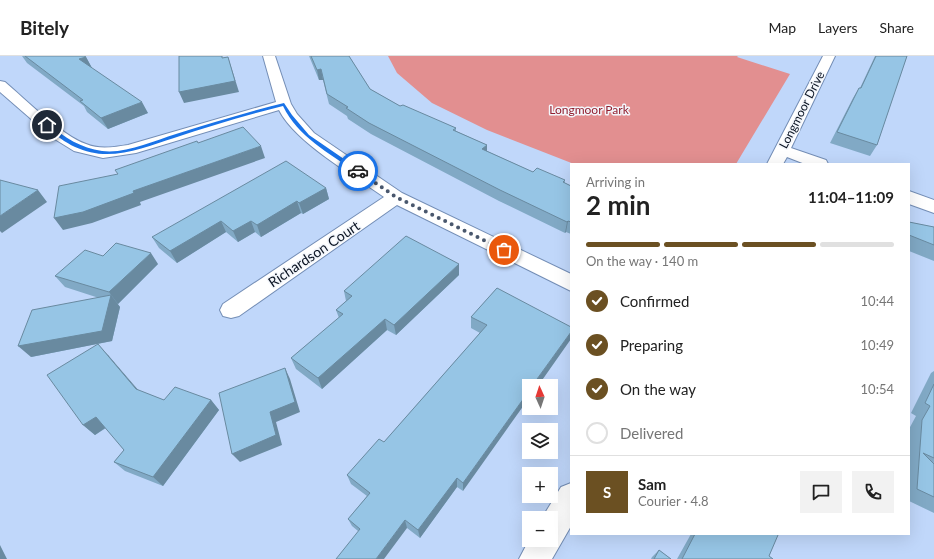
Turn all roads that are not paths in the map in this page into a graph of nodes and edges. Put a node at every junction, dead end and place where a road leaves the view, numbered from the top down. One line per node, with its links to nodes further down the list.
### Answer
1 (269, 56): 4 (street)
2 (829, 56): 5 (street, Longmoor Drive)
3 (0, 85): 4 (street)
4 (284, 104): 7 (street)
5 (779, 157): 6 (street)
6 (814, 163)
7 (396, 197): 10 (street); 11 (street, Richardson Court)
8 (910, 197): 9 (street)
9 (934, 207)
10 (570, 283)
11 (231, 310)
12 (570, 499): 13 (street)
13 (558, 520)
14 (542, 547): 15 (street)
15 (535, 559)

